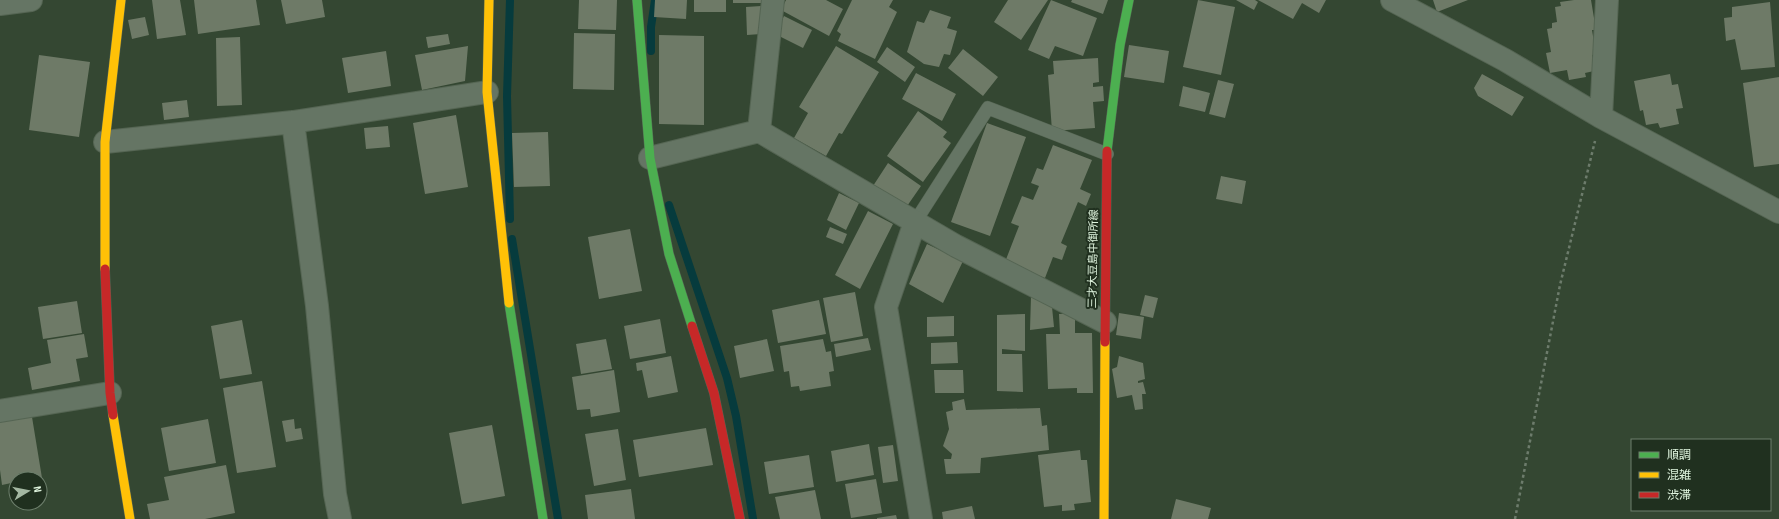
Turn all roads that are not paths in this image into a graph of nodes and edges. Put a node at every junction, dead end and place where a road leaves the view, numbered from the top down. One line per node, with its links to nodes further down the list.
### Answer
1 (31, 0): 9 (street)
2 (121, 0): 14 (street)
3 (489, 0): 10 (street)
4 (637, 0): 16 (street)
5 (773, 0): 13 (street)
6 (1128, 0): 15 (street, 三才大豆島中御所線)
7 (1392, 0): 11 (street)
8 (1607, 0): 11 (street)
9 (0, 4)
10 (487, 92): 12 (street); 24 (street)
11 (1601, 117): 17 (street)
12 (293, 122): 14 (street); 23 (street)
13 (758, 131): 16 (street); 18 (street)
14 (105, 142): 20 (street)
15 (1107, 154): 18 (lane); 19 (street, 三才大豆島中御所線)
16 (650, 158): 25 (street)
17 (1779, 212)
18 (915, 222): 19 (street); 26 (street)
19 (1105, 322): 27 (street, 三才大豆島中御所線)
20 (110, 393): 21 (street); 22 (street)
21 (0, 411)
22 (130, 519)
23 (340, 519)
24 (543, 519)
25 (740, 519)
26 (921, 519)
27 (1104, 519)

